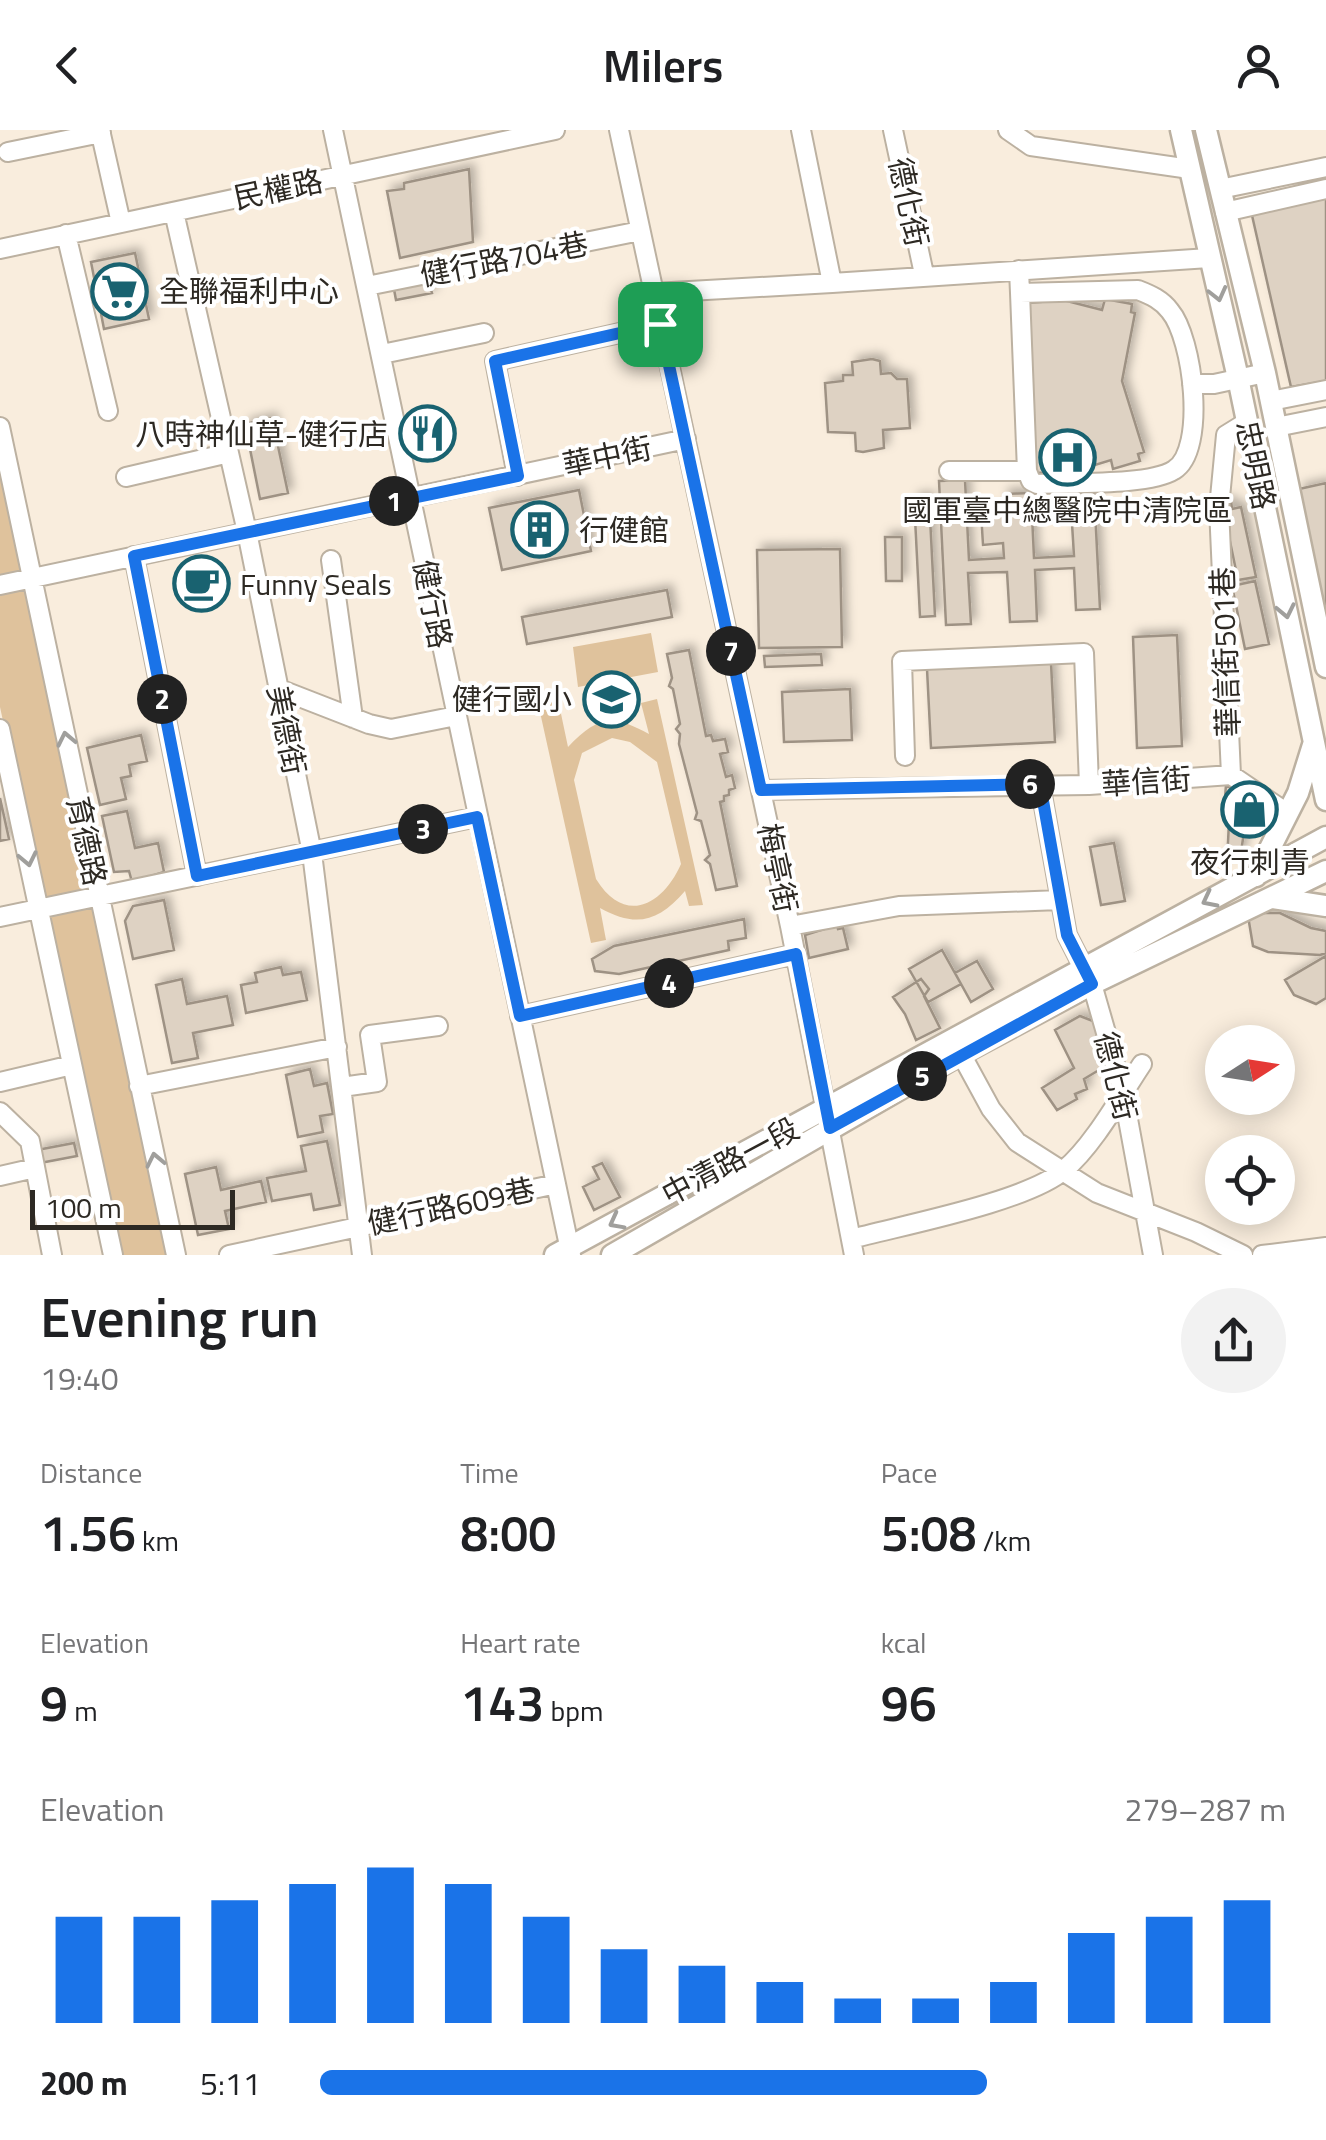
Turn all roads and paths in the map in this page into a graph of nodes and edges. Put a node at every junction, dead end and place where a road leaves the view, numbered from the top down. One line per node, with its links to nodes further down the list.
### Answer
1 (333, 130): 14 (street, 健行路)
2 (555, 130): 10 (street, 民權路)
3 (619, 130): 20 (street, 梅亭街)
4 (802, 130): 26 (street)
5 (893, 130): 25 (street, 德化街)
6 (1181, 130): 13 (main road, 忠明路)
7 (1206, 130): 15 (main road, 忠明路)
8 (1008, 131): 13 (street)
9 (101, 132): 11 (street); 19 (street)
10 (507, 135): 14 (street, 民權路)
11 (8, 152)
12 (1326, 167): 15 (street)
13 (1190, 170): 23 (main road, 忠明路)
14 (342, 176): 17 (street, 民權路); 27 (street, 健行路)
15 (1220, 189): 18 (main road, 忠明路)
16 (1326, 189): 18 (street)
17 (174, 212): 19 (street, 民權路); 44 (street, 美德街)
18 (1225, 212): 33 (main road, 忠明路)
19 (121, 223): 21 (street, 民權路)
20 (640, 232): 27 (street, 健行路704巷); 28 (street, 梅亭街)
21 (66, 234): 22 (street, 民權路); 38 (street)
22 (0, 248)
23 (1209, 258): 24 (street); 34 (main road, 忠明路, one-way to 34)
24 (1019, 270): 25 (street); 29 (street)
25 (924, 274): 26 (street)
26 (832, 282): 28 (street)
27 (368, 286): 32 (street, 健行路)
28 (654, 293): 30 (street, 梅亭街)
29 (1020, 293): 35 (street); 45 (street)
30 (660, 324): 43 (street, 梅亭街); 47 (street)
31 (484, 333): 32 (street)
32 (382, 354): 49 (street, 健行路)
33 (1265, 373): 34 (street); 37 (main road, 忠明路)
34 (1238, 378): 35 (street); 40 (main road, 忠明路)
35 (1192, 384): 45 (street)
36 (1326, 390): 37 (street)
37 (1271, 401): 42 (main road, 忠明路)
38 (108, 411)
39 (1326, 417): 42 (street)
40 (1247, 422): 61 (main road, 忠明路, one-way to 61); 64 (street, 華信街501巷)
41 (0, 427): 53 (street, 育德路)
42 (1276, 428): 55 (main road, 忠明路)
43 (686, 440): 47 (street, 華中街); 67 (street, 梅亭街)
44 (230, 453): 48 (street); 50 (street, 美德街)
45 (1028, 471): 46 (street)
46 (948, 472)
47 (518, 476): 49 (street, 華中街)
48 (126, 477)
49 (412, 497): 50 (street, 華中街); 58 (street, 健行路)
50 (247, 532): 51 (street, 華中街); 57 (street, 美德街)
51 (134, 556): 53 (street, 華中街); 74 (street)
52 (331, 560): 59 (street)
53 (31, 578): 54 (street, 華中街); 76 (street, 育德路, one-way to 53)
54 (0, 585)
55 (1323, 642): 56 (main road, 忠明路)
56 (1326, 667)
57 (279, 689): 59 (street); 72 (street, 美德街)
58 (456, 716): 59 (street); 70 (street, 健行路)
59 (352, 718)
60 (0, 729): 62 (street, 育德路)
61 (1314, 743): 68 (main road, 忠明路); 69 (main road)
62 (2, 750): 80 (street, 育德路, one-way to 80)
63 (905, 756): 66 (street)
64 (1230, 774): 66 (street, 華信街); 69 (street)
65 (1040, 784): 66 (street, 華信街); 67 (street, 華信街); 78 (street, 德化街)
66 (1089, 785)
67 (761, 790): 82 (street, 梅亭街)
68 (1326, 800)
69 (1287, 814): 75 (main road)
70 (477, 817): 72 (street); 85 (street, 健行路)
71 (1326, 837): 75 (main road, 中清路一段)
72 (312, 853): 74 (street); 87 (street, 美德街)
73 (1326, 870): 77 (main road, 中清路一段)
74 (197, 876): 76 (street)
75 (1256, 876): 84 (main road, 中清路一段, one-way to 84)
76 (99, 895): 80 (street); 92 (street, 育德路)
77 (1273, 898): 79 (main road); 84 (main road, 中清路一段)
78 (1060, 900): 82 (street); 84 (street, 德化街)
79 (1326, 906)
80 (38, 908): 81 (street); 90 (street, 育德路)
81 (0, 917)
82 (790, 926): 83 (street, 梅亭街)
83 (796, 954): 85 (street); 96 (street, 梅亭街)
84 (1087, 975): 88 (main road, 中清路一段); 94 (street, 德化街); 96 (main road, 中清路一段)
85 (520, 1016): 100 (street, 健行路)
86 (438, 1026): 93 (street)
87 (336, 1046): 92 (street); 93 (street, 美德街)
88 (961, 1054): 96 (main road, 中清路一段); 98 (street)
89 (1142, 1064): 94 (street)
90 (72, 1066): 91 (street); 107 (street, 育德路)
91 (0, 1082)
92 (140, 1086): 108 (street, 育德路, one-way to 92)
93 (342, 1087): 102 (street, 美德街)
94 (1123, 1092): 98 (street); 101 (street, 德化街)
95 (0, 1112): 97 (street)
96 (828, 1119): 103 (street, 梅亭街); 105 (main road, 中清路一段, one-way to 105); 111 (main road, 中清路一段)
97 (35, 1168): 99 (street); 106 (street)
98 (1063, 1171): 101 (street); 103 (street)
99 (0, 1176)
100 (556, 1184): 102 (street, 健行路609巷); 105 (street, 健行路)
101 (1146, 1214): 112 (street, 德化街); 113 (street)
102 (360, 1226): 109 (street, 健行路609巷); 110 (street, 美德街)
103 (853, 1247)
104 (1326, 1247): 114 (street)
105 (565, 1252)
106 (52, 1255)
107 (113, 1255)
108 (176, 1255)
109 (229, 1255)
110 (362, 1255)
111 (612, 1255)
112 (1154, 1255)
113 (1244, 1255)
114 (1262, 1255)

